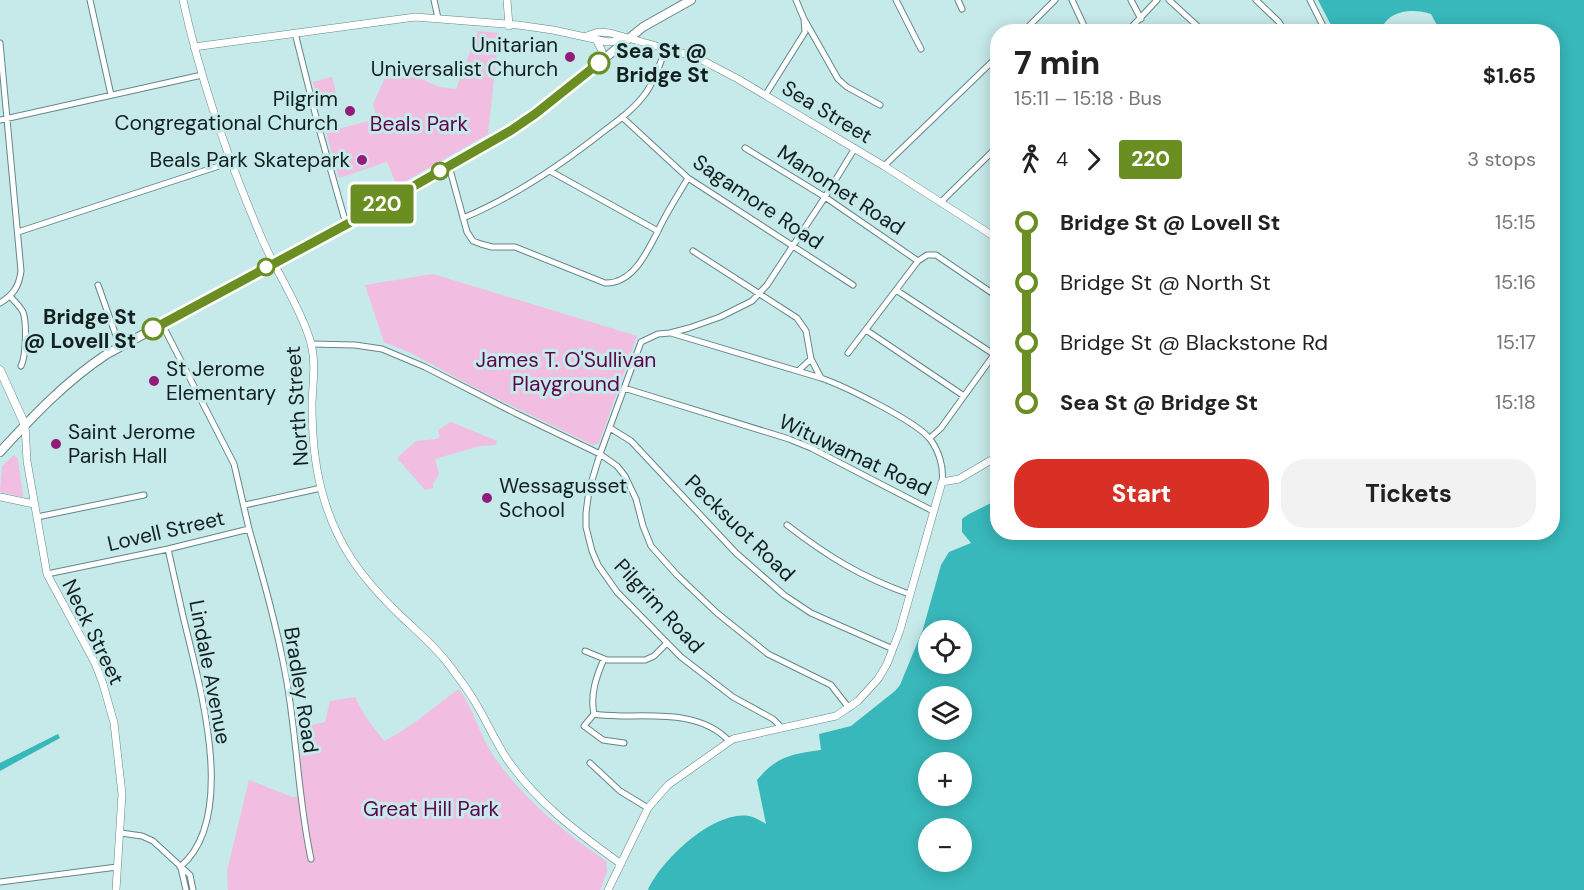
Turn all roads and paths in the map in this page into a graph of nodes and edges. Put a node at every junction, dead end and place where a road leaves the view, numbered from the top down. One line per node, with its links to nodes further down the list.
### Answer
1 (90, 0): 39 (street)
2 (183, 0): 32 (street, North Street)
3 (434, 0): 17 (street)
4 (507, 0): 26 (street)
5 (691, 0): 29 (main road)
6 (796, 0): 18 (street)
7 (896, 0): 34 (street)
8 (958, 0): 16 (street)
9 (1055, 0): 20 (street)
10 (1072, 0): 21 (street)
11 (1131, 0): 19 (street)
12 (1157, 0): 19 (street)
13 (1169, 0): 23 (street)
14 (1256, 0): 24 (street)
15 (1310, 0): 25 (street)
16 (963, 9)
17 (438, 18): 26 (street, Sea Street); 27 (street, Sea Street)
18 (804, 19): 38 (street); 40 (street)
19 (1141, 19): 22 (street)
20 (1031, 24)
21 (1083, 24)
22 (1136, 24)
23 (1195, 24)
24 (1279, 24)
25 (1322, 24)
26 (509, 26): 28 (street, Sea Street)
27 (295, 33): 32 (street, Sea Street); 55 (street)
28 (587, 36): 29 (street, Sea Street); 30 (street, Sea Street)
29 (628, 39): 30 (street, Sea Street); 33 (street, Sea Street); 35 (main road)
30 (597, 41): 35 (street)
31 (0, 43): 42 (street)
32 (194, 47): 37 (street, North Street)
33 (666, 48): 38 (street, Sea Street); 41 (street)
34 (921, 49)
35 (599, 63): 48 (main road)
36 (990, 64): 49 (street)
37 (202, 75): 39 (street); 47 (street, North Street)
38 (766, 94): 45 (street, Sea Street)
39 (111, 95): 42 (street)
40 (880, 105)
41 (622, 117): 50 (street); 51 (street, Sagamore Road)
42 (7, 118): 43 (street); 57 (street)
43 (0, 120)
44 (745, 148): 52 (street, Manomet Road)
45 (855, 148): 49 (street, Sea Street); 52 (street)
46 (990, 154): 53 (street)
47 (231, 162): 57 (street); 62 (street, North Street)
48 (449, 166): 54 (street); 55 (main road)
49 (884, 166): 53 (street, Sea Street)
50 (550, 171): 54 (street); 56 (street)
51 (688, 178): 56 (street); 59 (street, Sagamore Road)
52 (825, 198): 59 (street); 61 (street, Manomet Road)
53 (941, 202): 58 (street, Sea Street)
54 (463, 218): 56 (street)
55 (346, 224): 62 (main road)
56 (657, 231)
57 (18, 232): 68 (street)
58 (990, 234)
59 (792, 246): 64 (street, Sagamore Road); 67 (street)
60 (693, 251): 67 (street)
61 (918, 261): 65 (street); 66 (street)
62 (273, 263): 70 (main road); 73 (street, North Street)
63 (98, 285): 74 (street)
64 (853, 285)
65 (896, 290): 71 (street); 75 (street)
66 (990, 292)
67 (761, 293): 72 (street); 77 (street)
68 (10, 296): 69 (street); 79 (street)
69 (0, 303)
70 (162, 324): 74 (main road); 96 (street, Lovell Street)
71 (866, 330): 76 (street); 84 (street)
72 (670, 333): 81 (street); 83 (street, Pilgrim Road)
73 (312, 344): 89 (street); 92 (street, North Street)
74 (120, 347): 85 (main road)
75 (990, 350)
76 (849, 353)
77 (811, 359): 81 (street); 82 (street)
78 (990, 362): 84 (street)
79 (21, 366)
80 (0, 370): 85 (main road)
81 (798, 371): 82 (street)
82 (821, 378): 87 (street)
83 (624, 388): 86 (street, Pilgrim Road); 97 (street, Wituwamat Road)
84 (964, 396): 87 (street)
85 (25, 425): 88 (main road); 95 (street, Neck Street)
86 (610, 428): 89 (street, Pilgrim Road); 105 (street, Pecksuot Road)
87 (930, 438): 91 (street)
88 (0, 452)
89 (600, 454): 104 (street, Pilgrim Road); 108 (street)
90 (990, 461): 91 (street)
91 (942, 482): 97 (street)
92 (321, 488): 96 (street); 117 (street, North Street)
93 (144, 495): 98 (street)
94 (0, 497): 95 (street)
95 (34, 504): 98 (street, Neck Street)
96 (245, 505): 100 (street, Lovell Street)
97 (933, 511): 103 (street)
98 (36, 517): 102 (street, Neck Street)
99 (787, 525): 103 (street)
100 (249, 529): 101 (street, Lovell Street); 116 (street, Bradley Road)
101 (168, 549): 102 (street, Lovell Street); 119 (street, Lindale Avenue)
102 (47, 574): 115 (street, Neck Street)
103 (909, 594): 105 (street)
104 (667, 643): 107 (street); 110 (street, Pilgrim Road)
105 (893, 649): 108 (street)
106 (585, 651): 107 (street)
107 (604, 659): 109 (street)
108 (849, 708): 110 (street)
109 (594, 714): 111 (street); 112 (street)
110 (782, 728): 111 (street)
111 (729, 741): 114 (street)
112 (624, 743)
113 (590, 763): 114 (street)
114 (648, 808): 117 (street)
115 (121, 833): 118 (street, Neck Street); 119 (street)
116 (311, 859)
117 (621, 864): 124 (street)
118 (117, 867): 120 (street); 121 (street, Neck Street)
119 (180, 867): 122 (street); 123 (street)
120 (0, 882)
121 (116, 890)
122 (186, 890)
123 (193, 890)
124 (608, 890)

